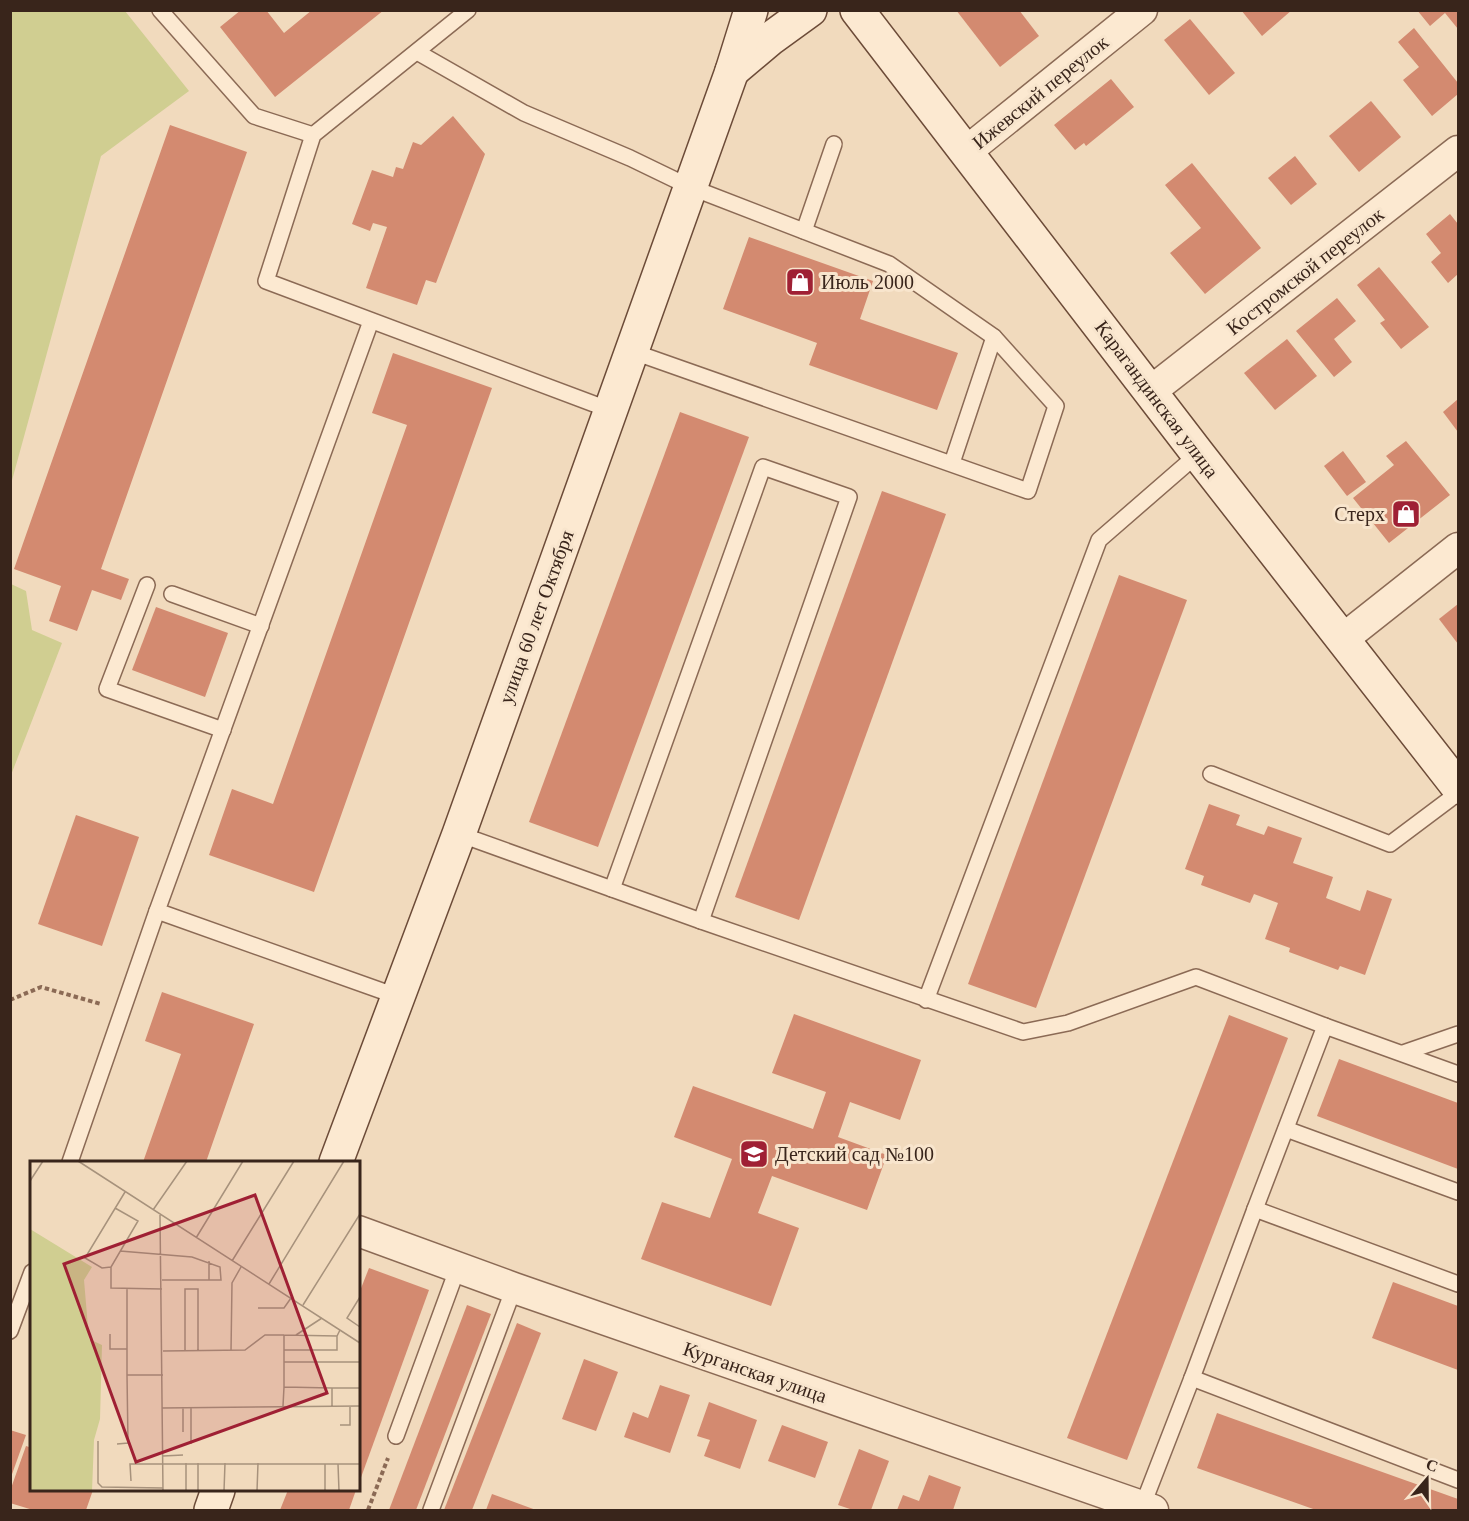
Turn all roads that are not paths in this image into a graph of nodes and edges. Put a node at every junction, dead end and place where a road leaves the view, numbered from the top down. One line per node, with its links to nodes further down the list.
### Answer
1 (160, 10): 9 (lane)
2 (468, 10): 7 (lane)
3 (751, 10): 8 (main road, улица 60 лет Октября)
4 (810, 10): 8 (main road, улица 60 лет Октября)
5 (857, 10): 11 (main road, Карагандинская улица)
6 (1142, 10): 11 (street, Ижевский переулок)
7 (417, 52): 9 (lane); 13 (lane)
8 (732, 71): 13 (main road, улица 60 лет Октября)
9 (313, 135): 15 (lane)
10 (834, 144): 14 (lane)
11 (967, 151): 18 (main road, Карагандинская улица)
12 (1458, 151): 18 (street, Костромской переулок)
13 (690, 187): 14 (lane); 17 (main road, улица 60 лет Октября)
14 (804, 231): 16 (lane)
15 (371, 321): 19 (lane); 25 (lane)
16 (994, 337): 21 (lane); 21 (lane)
17 (631, 351): 19 (main road, улица 60 лет Октября); 21 (lane)
18 (1151, 391): 20 (main road, Карагандинская улица)
19 (610, 410): 31 (main road, улица 60 лет Октября)
20 (1198, 454): 26 (main road, Карагандинская улица); 36 (lane)
21 (952, 463)
22 (1458, 548): 26 (street)
23 (147, 585): 27 (lane)
24 (172, 594): 25 (lane)
25 (261, 626): 27 (lane)
26 (1343, 639): 29 (main road, Карагандинская улица)
27 (223, 730): 33 (lane)
28 (1211, 774): 30 (lane)
29 (1458, 787)
30 (1458, 793)
31 (459, 834): 32 (lane); 35 (main road, улица 60 лет Октября)
32 (612, 889): 34 (lane); 34 (lane)
33 (158, 911): 35 (lane); 42 (lane)
34 (701, 921): 36 (lane)
35 (399, 997): 43 (main road, улица 60 лет Октября)
36 (926, 1000): 37 (lane)
37 (1325, 1026): 39 (lane); 41 (lane)
38 (1458, 1034): 39 (lane)
39 (1403, 1053): 40 (lane)
40 (1458, 1074)
41 (1286, 1129): 44 (lane); 45 (lane)
42 (70, 1161)
43 (336, 1161)
44 (1458, 1192)
45 (1255, 1209): 49 (lane); 52 (lane)
46 (360, 1232): 47 (street, Курганская улица)
47 (458, 1267): 50 (street, Курганская улица); 53 (lane)
48 (30, 1277): 51 (lane)
49 (1458, 1284)
50 (514, 1288): 56 (street, Курганская улица); 58 (lane)
51 (10, 1331)
52 (1192, 1378): 54 (lane); 56 (lane)
53 (396, 1436)
54 (1458, 1480)
55 (218, 1491): 57 (main road)
56 (1148, 1509)
57 (211, 1510)
58 (431, 1510)

